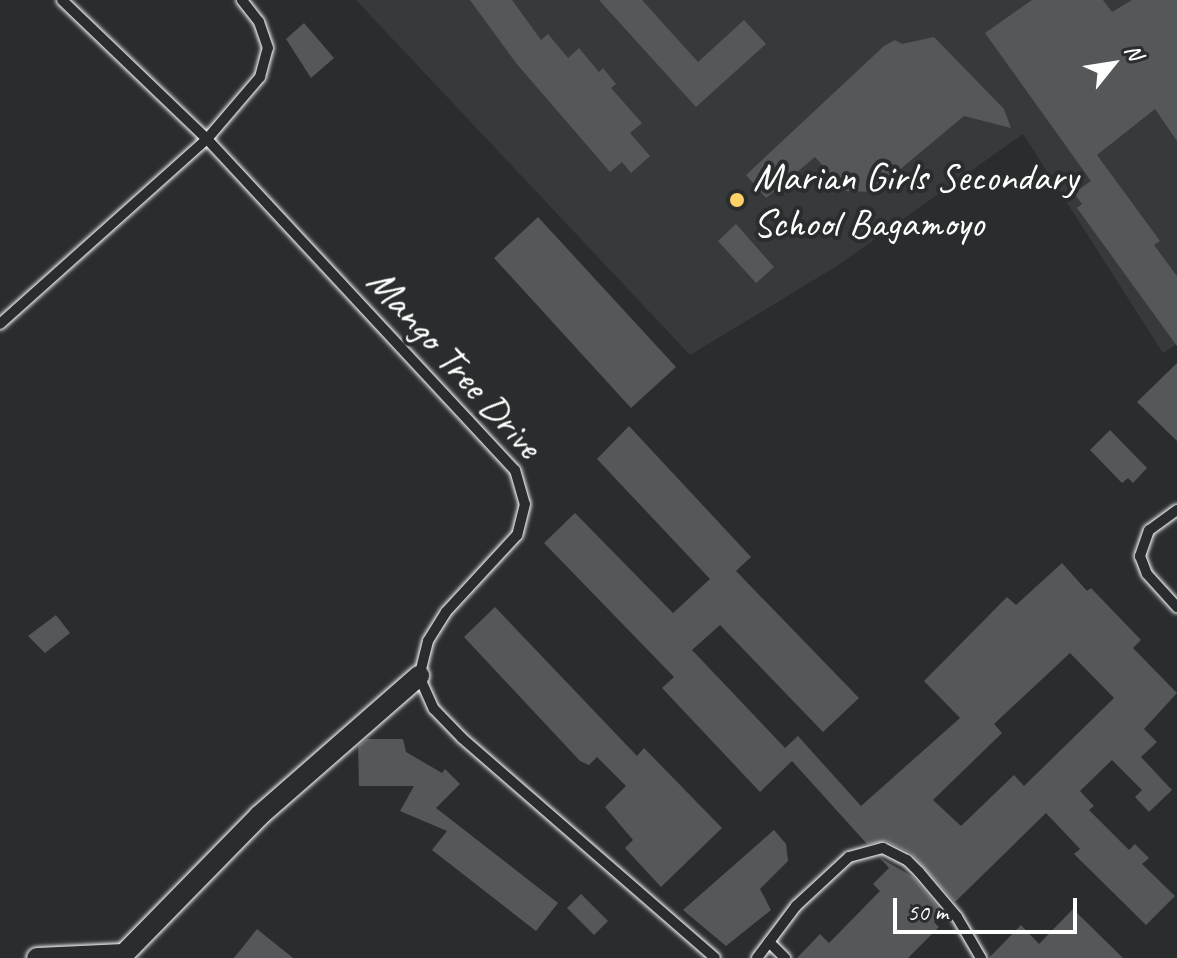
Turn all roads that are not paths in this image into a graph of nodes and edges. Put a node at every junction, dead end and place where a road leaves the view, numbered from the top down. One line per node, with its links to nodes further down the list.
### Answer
1 (62, 0): 3 (lane, Mango Tree Drive)
2 (242, 0): 3 (lane)
3 (207, 139): 4 (lane); 7 (lane, Mango Tree Drive)
4 (0, 324)
5 (1177, 510): 6 (lane)
6 (1177, 607)
7 (419, 676): 9 (street); 11 (lane)
8 (769, 942): 12 (lane); 13 (lane); 14 (lane)
9 (122, 956): 10 (street)
10 (37, 958)
11 (715, 958)
12 (757, 958)
13 (785, 958)
14 (981, 958)

